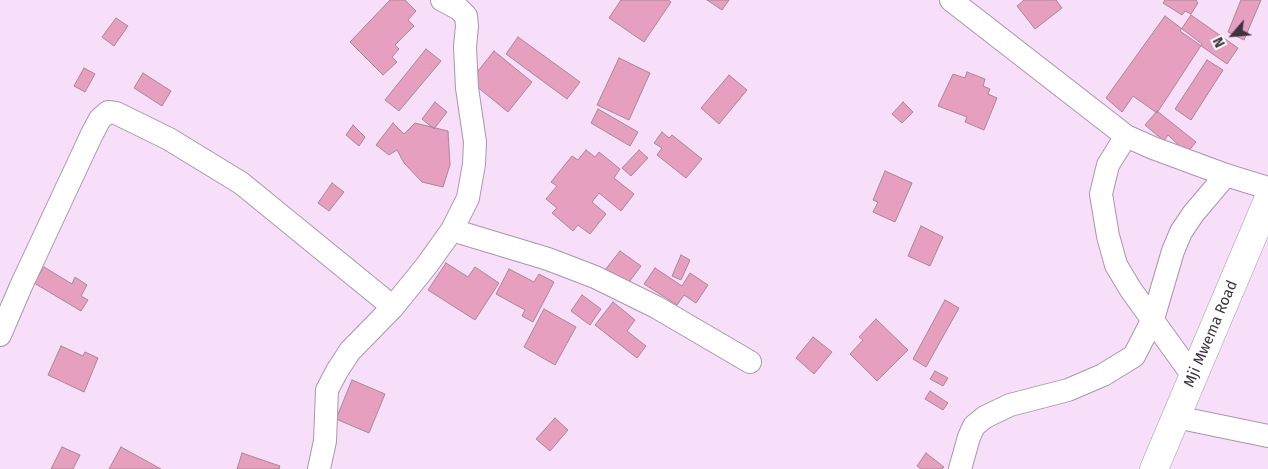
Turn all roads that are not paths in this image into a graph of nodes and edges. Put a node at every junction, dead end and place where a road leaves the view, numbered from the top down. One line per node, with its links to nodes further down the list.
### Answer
1 (442, 0): 7 (street)
2 (956, 2): 3 (street)
3 (1126, 136): 4 (street); 9 (street)
4 (1226, 175): 5 (street); 9 (street)
5 (1268, 188)
6 (1268, 200): 12 (main road, Mji Mwema Road)
7 (452, 230): 8 (street); 11 (street)
8 (393, 307): 10 (street); 15 (street)
9 (1153, 319): 12 (street); 16 (street)
10 (0, 335)
11 (750, 362)
12 (1194, 376): 13 (main road, Mji Mwema Road)
13 (1176, 417): 14 (street); 17 (main road, Mji Mwema Road)
14 (1268, 436)
15 (319, 469)
16 (960, 469)
17 (1154, 469)

